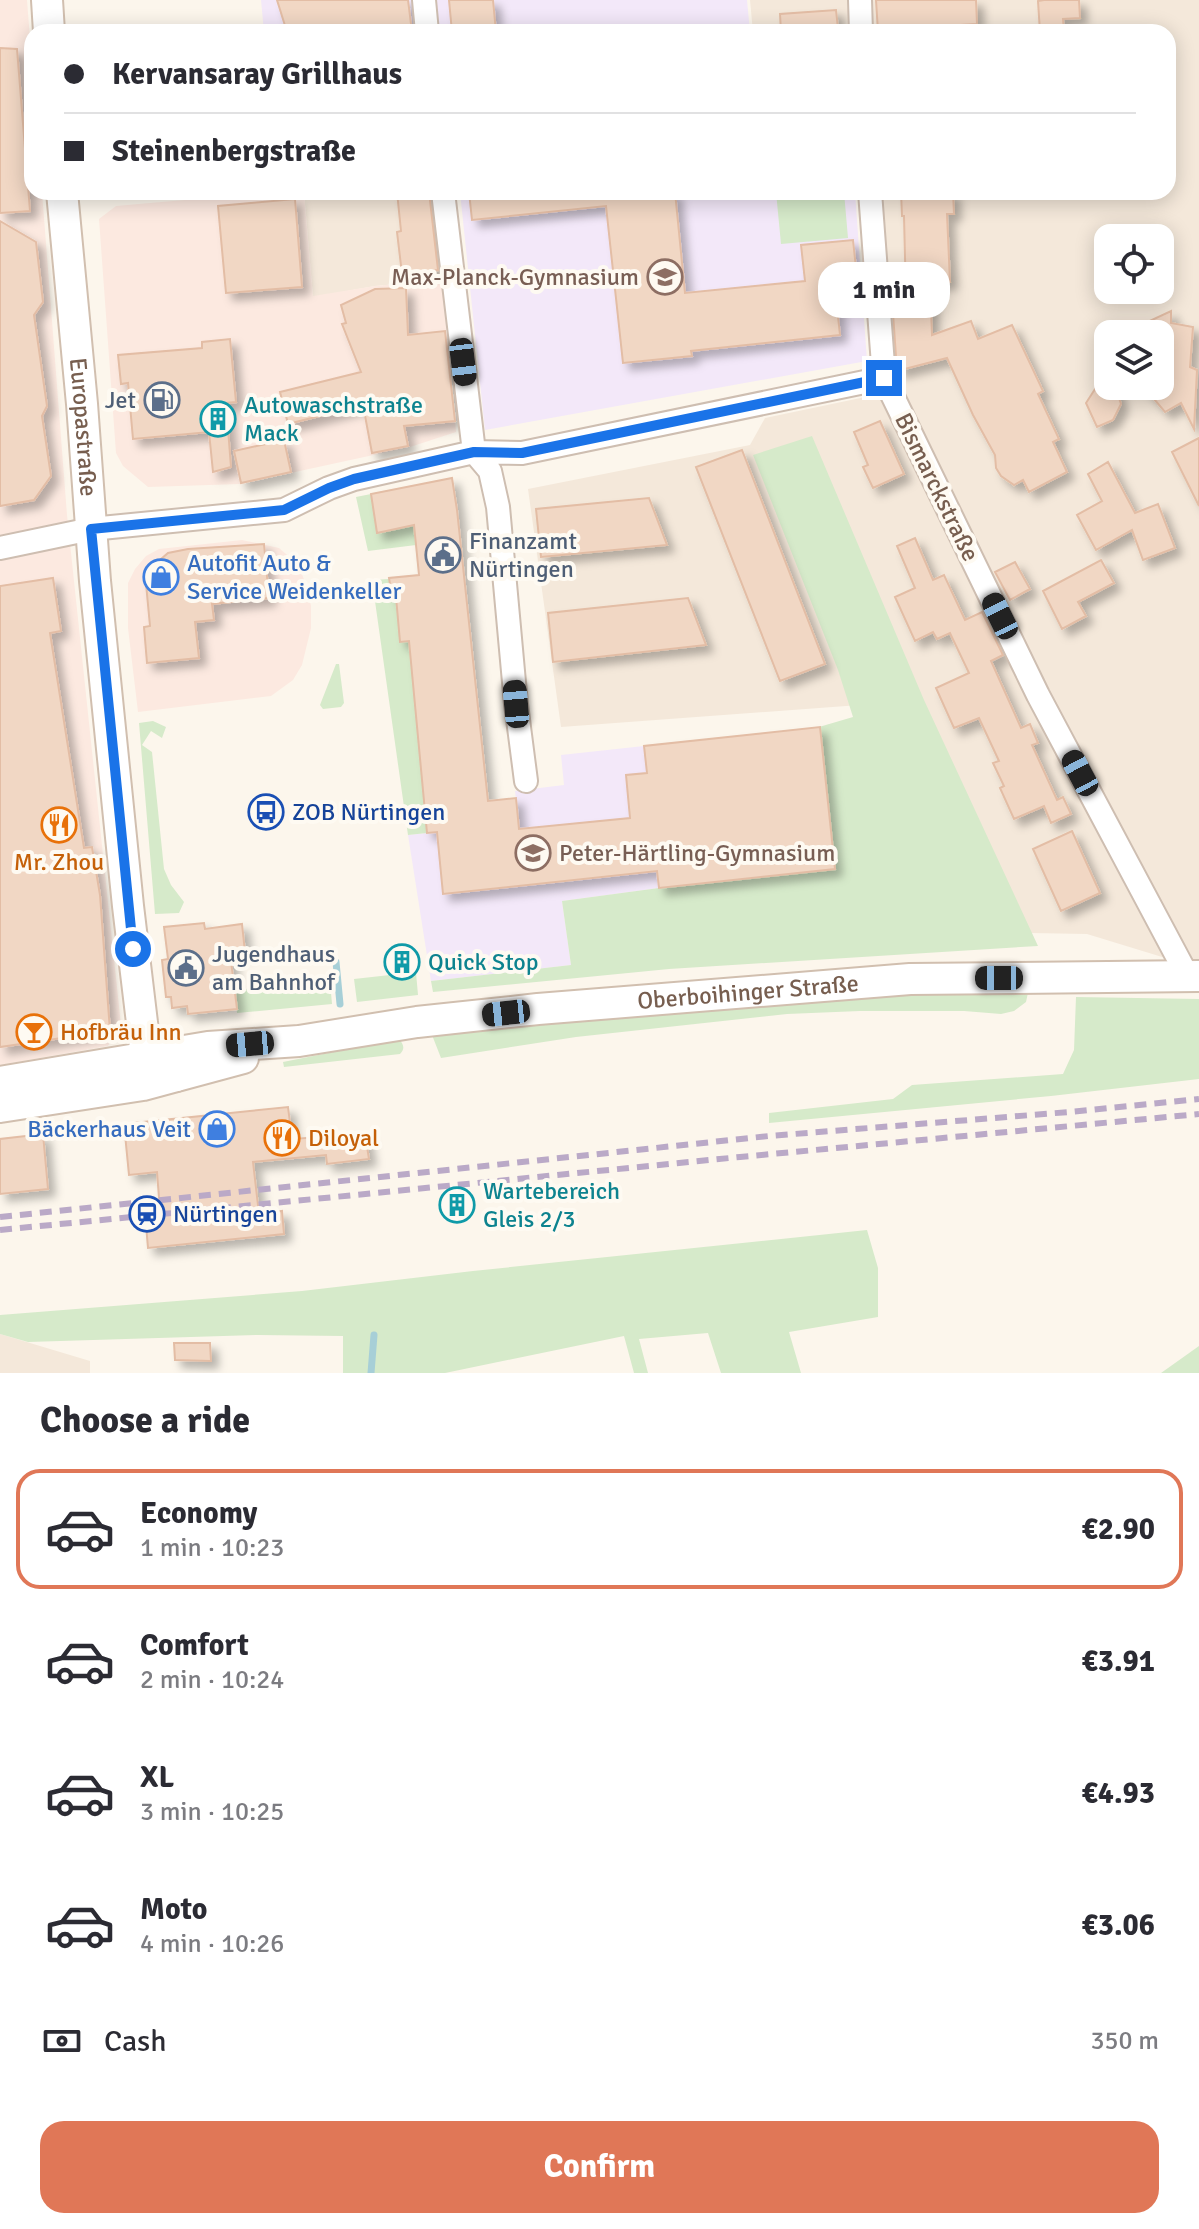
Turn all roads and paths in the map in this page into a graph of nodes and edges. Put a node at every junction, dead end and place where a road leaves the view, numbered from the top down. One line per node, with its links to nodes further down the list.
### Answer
1 (47, 0): 4 (main road)
2 (424, 0): 5 (street)
3 (860, 0): 6 (street)
4 (48, 24)
5 (426, 24)
6 (861, 24)
7 (63, 200): 12 (main road, Europastraße)
8 (444, 200): 11 (street)
9 (871, 200): 10 (street, Bismarckstraße)
10 (884, 378): 11 (street); 15 (street, Bismarckstraße)
11 (474, 452): 12 (street); 14 (street)
12 (91, 529): 13 (street); 17 (main road, Europastraße)
13 (0, 548)
14 (526, 781)
15 (1193, 976): 16 (main road, Oberboihinger Straße)
16 (299, 1041): 17 (main road, Oberboihinger Straße); 18 (main road, Oberboihinger Straße)
17 (146, 1056): 18 (main road); 19 (main road, Oberboihinger Straße); 20 (main road)
18 (176, 1076): 20 (main road, Oberboihinger Straße)
19 (0, 1082)
20 (104, 1092): 21 (main road, Oberboihinger Straße)
21 (0, 1107)

